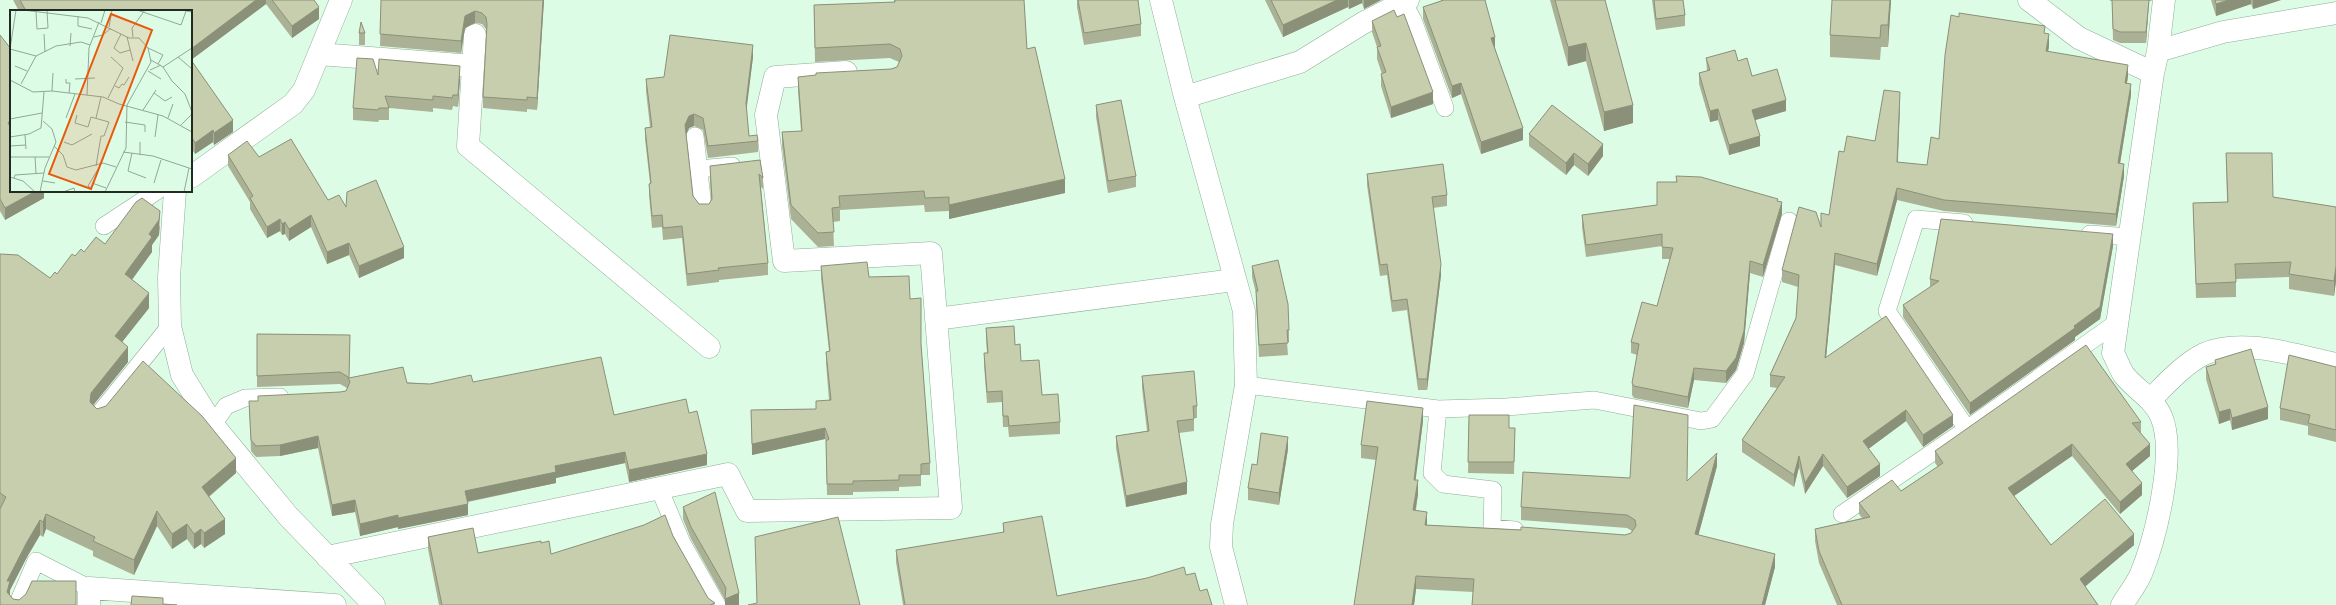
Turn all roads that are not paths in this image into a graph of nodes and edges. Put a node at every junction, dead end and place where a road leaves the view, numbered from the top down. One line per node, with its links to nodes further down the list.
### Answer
1 (342, 0): 9 (street)
2 (1161, 0): 13 (street)
3 (1404, 0): 13 (street); 14 (lane)
4 (2029, 0): 12 (street)
5 (2164, 0): 8 (street)
6 (2336, 13): 8 (street)
7 (475, 35): 10 (street)
8 (2158, 51): 12 (street)
9 (319, 54): 10 (street); 18 (street)
10 (473, 66): 31 (street)
11 (866, 71): 16 (street)
12 (2153, 73): 26 (street)
13 (1185, 98): 27 (street)
14 (1445, 108)
15 (695, 136): 17 (lane)
16 (759, 162): 17 (lane); 28 (street)
17 (698, 169): 21 (lane)
18 (192, 176)
19 (155, 192): 24 (lane)
20 (175, 192): 30 (street)
21 (703, 207)
22 (1789, 221): 36 (lane)
23 (1979, 224): 39 (lane)
24 (104, 226)
25 (2074, 232): 26 (lane)
26 (2129, 237): 29 (street)
27 (1234, 280): 28 (street); 33 (street)
28 (936, 319): 40 (street)
29 (2116, 323): 35 (street); 39 (lane)
30 (170, 326): 37 (lane); 38 (street)
31 (709, 347)
32 (2336, 364): 35 (street)
33 (1246, 385): 36 (lane); 49 (street)
34 (292, 396): 38 (lane)
35 (2151, 399): 50 (street)
36 (1438, 409): 42 (lane)
37 (99, 414)
38 (213, 425): 43 (street)
39 (1967, 429): 41 (lane)
40 (659, 488): 43 (street); 48 (lane)
41 (1842, 514)
42 (1532, 531)
43 (327, 557): 47 (street)
44 (89, 597): 45 (lane); 46 (street)
45 (17, 605)
46 (335, 605)
47 (374, 605)
48 (717, 605)
49 (1236, 605)
50 (2122, 605)

